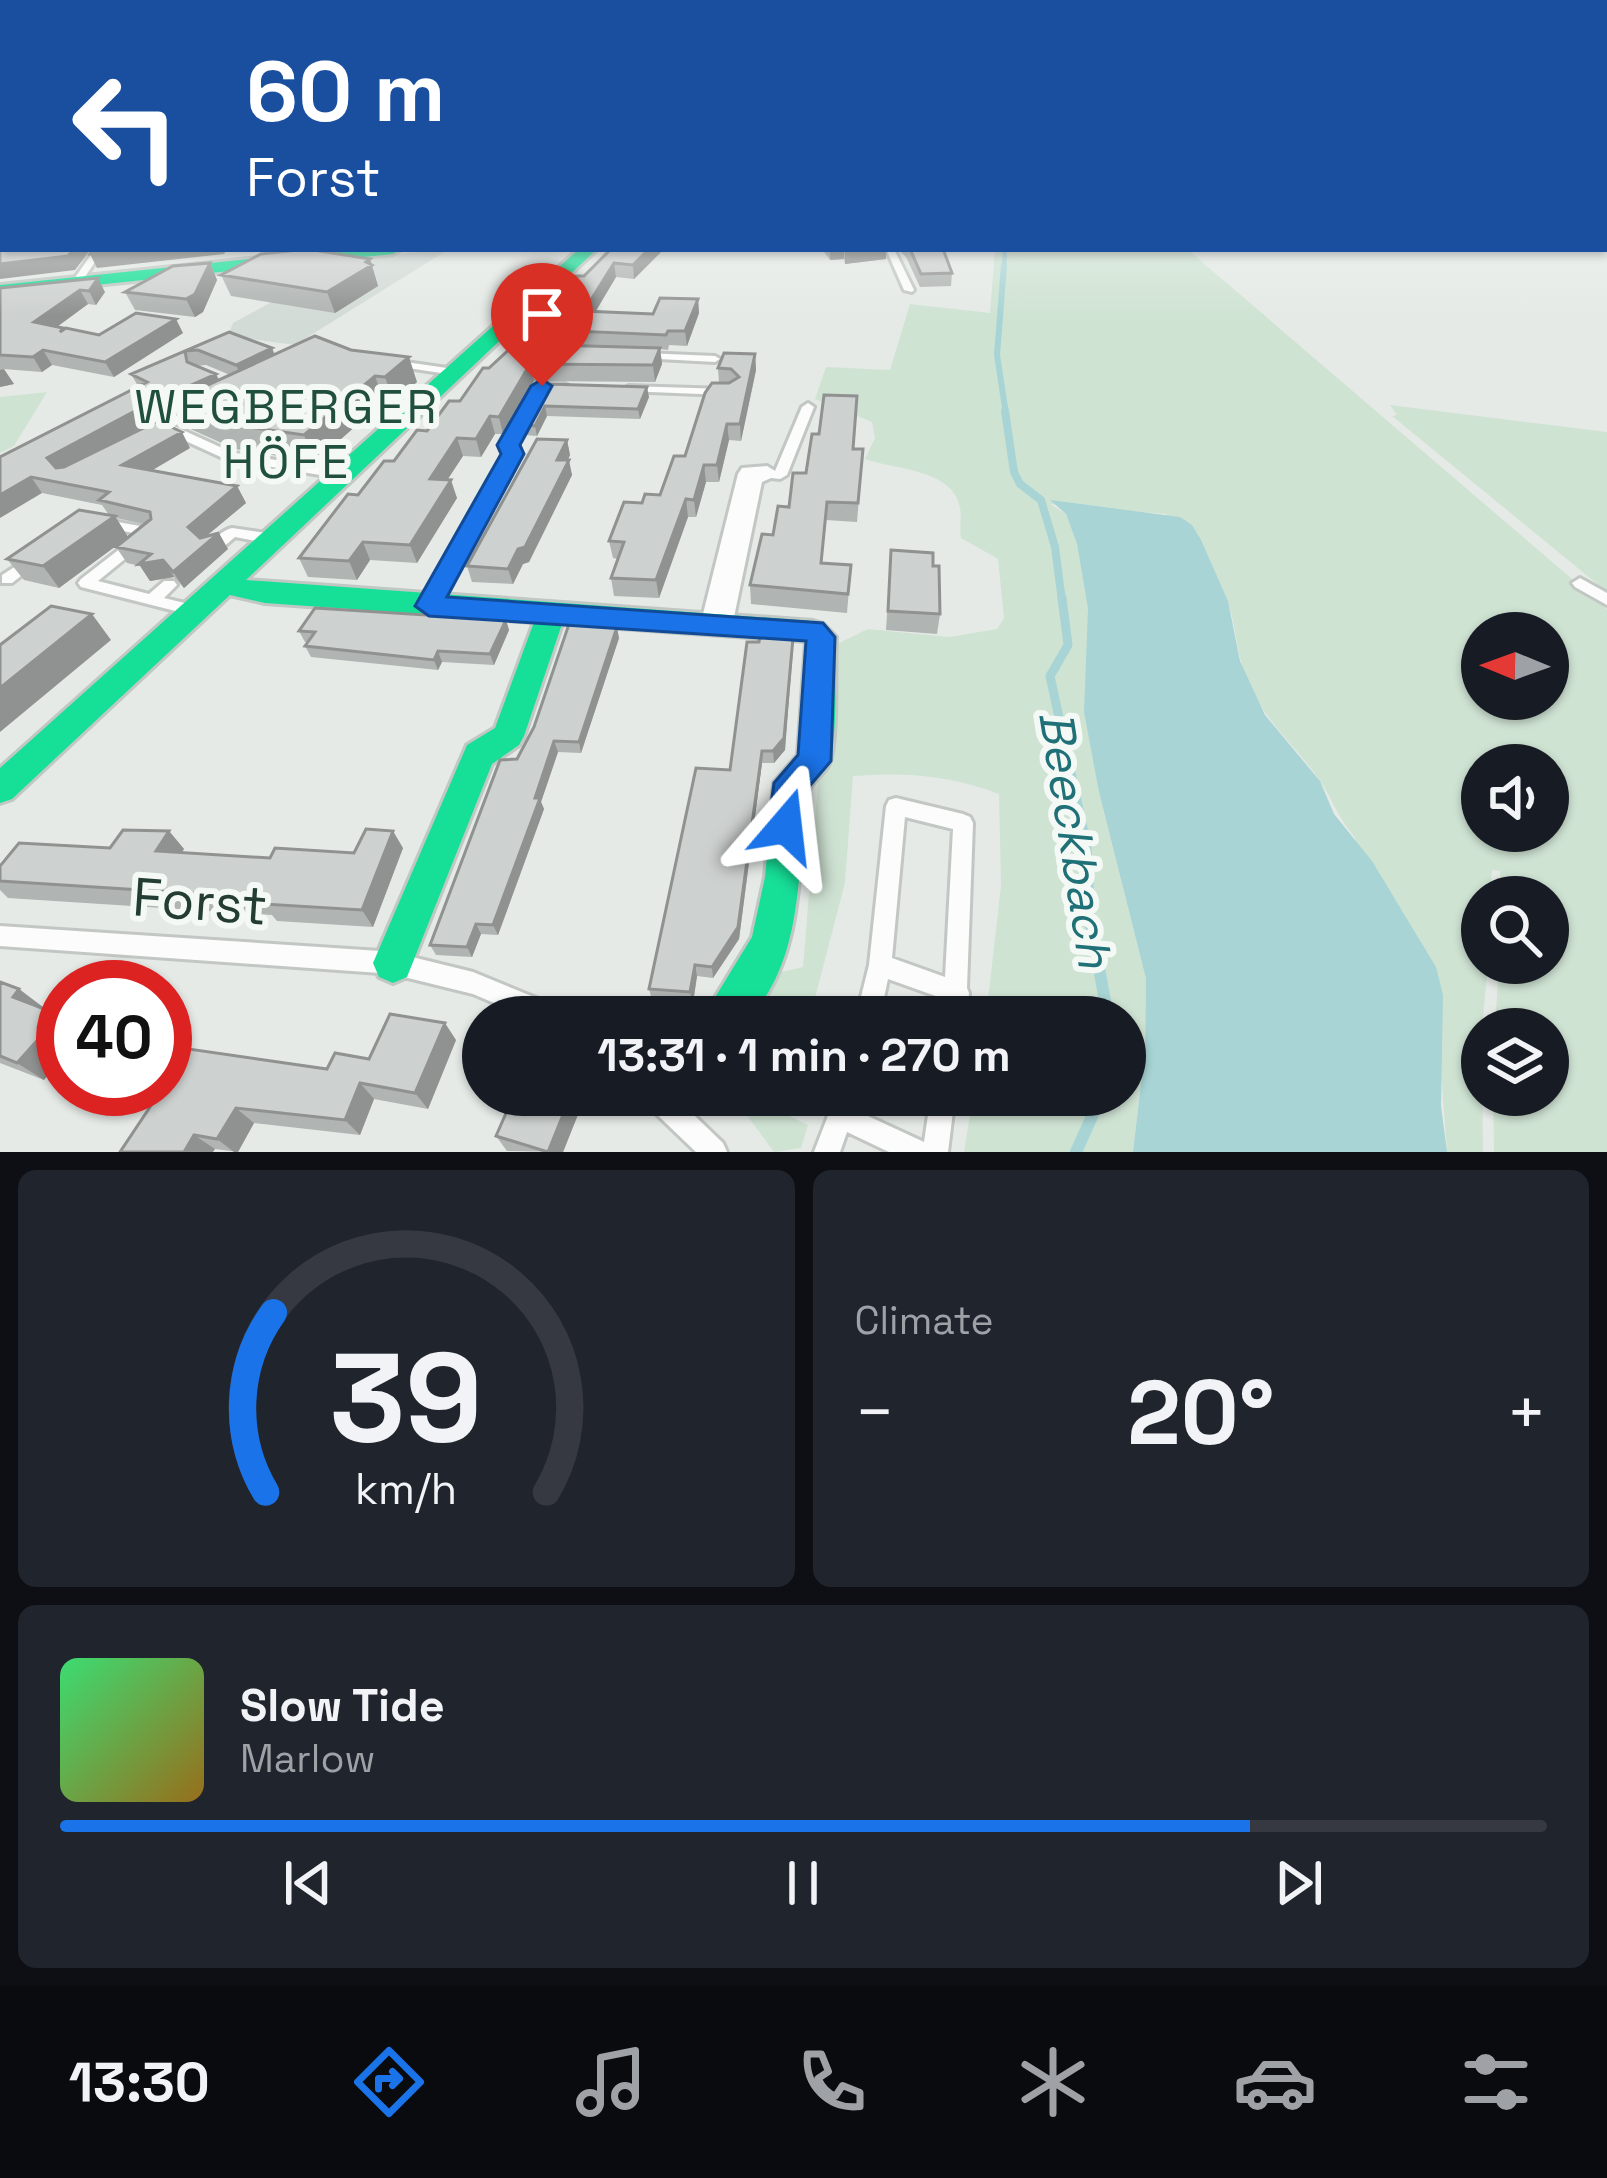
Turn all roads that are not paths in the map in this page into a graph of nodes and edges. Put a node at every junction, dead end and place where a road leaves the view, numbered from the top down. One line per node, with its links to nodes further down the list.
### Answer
1 (98, 252): 6 (lane)
2 (333, 252): 5 (street)
3 (586, 252): 12 (street)
4 (891, 252): 8 (lane)
5 (254, 256): 6 (street)
6 (76, 282): 7 (street)
7 (0, 290)
8 (909, 290)
9 (628, 355): 10 (lane)
10 (715, 359)
11 (386, 362): 12 (lane)
12 (454, 372): 21 (street)
13 (589, 387): 32 (lane)
14 (612, 388): 15 (lane)
15 (730, 392)
16 (202, 407): 18 (lane)
17 (808, 407): 20 (lane)
18 (163, 426): 19 (lane); 21 (lane)
19 (125, 446)
20 (767, 474): 35 (street)
21 (342, 475): 23 (street)
22 (88, 521): 30 (lane)
23 (272, 539): 24 (lane); 28 (street)
24 (215, 547)
25 (40, 556): 26 (lane)
26 (7, 579)
27 (1580, 583): 31 (lane)
28 (223, 584): 32 (street); 33 (street)
29 (169, 585): 30 (lane)
30 (152, 600): 33 (lane)
31 (1607, 600)
32 (429, 606): 34 (street)
33 (194, 611): 36 (street)
34 (551, 614): 35 (street); 38 (street)
35 (717, 622): 41 (street)
36 (0, 789)
37 (0, 936): 38 (lane, Forst)
38 (393, 963): 40 (lane, Forst)
39 (880, 965): 42 (lane); 43 (lane); 44 (lane)
40 (504, 996)
41 (746, 996)
42 (873, 996)
43 (940, 996)
44 (957, 996)
45 (677, 1116): 49 (lane)
46 (842, 1116): 50 (lane)
47 (861, 1116): 51 (lane)
48 (940, 1116): 52 (lane)
49 (714, 1152)
50 (827, 1152)
51 (917, 1152)
52 (934, 1152)

